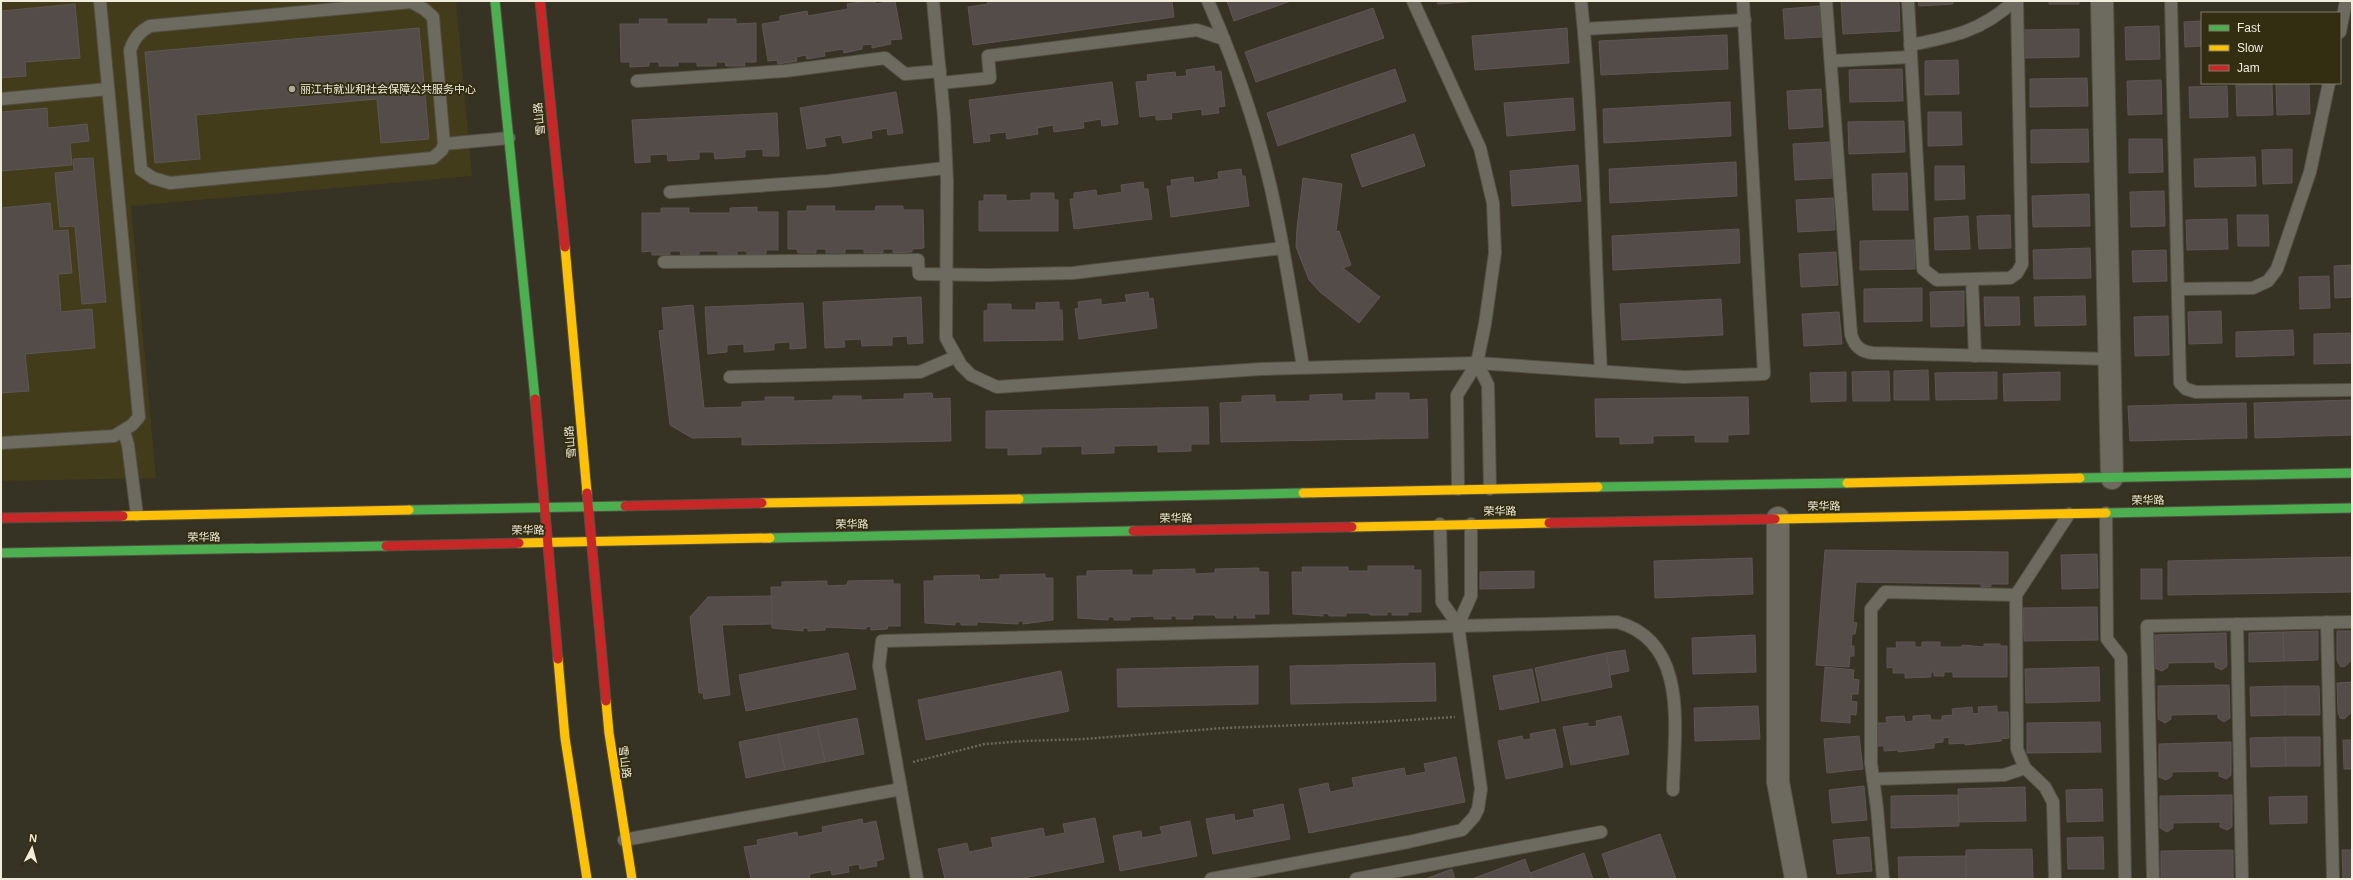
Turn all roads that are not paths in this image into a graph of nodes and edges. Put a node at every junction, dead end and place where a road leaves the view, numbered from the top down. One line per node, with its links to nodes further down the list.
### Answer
1 (100, 1): 25 (lane)
2 (495, 1): 27 (street)
3 (540, 1): 50 (street, 雪山路)
4 (933, 1): 22 (lane)
5 (1208, 1): 19 (lane)
6 (1413, 1): 39 (lane)
7 (1581, 1): 18 (lane)
8 (1743, 1): 16 (lane)
9 (1826, 1): 21 (lane)
10 (1908, 1): 20 (lane)
11 (2014, 1): 20 (lane)
12 (2017, 1): 34 (lane)
13 (2102, 1): 38 (street)
14 (2171, 1): 35 (lane)
15 (2346, 1): 17 (lane)
16 (1744, 20): 18 (lane); 41 (lane)
17 (2341, 27)
18 (1584, 29): 41 (lane)
19 (1224, 39): 22 (lane); 31 (lane)
20 (1911, 51): 21 (lane); 34 (lane)
21 (1831, 61): 36 (lane)
22 (941, 77): 23 (lane); 29 (lane)
23 (637, 81)
24 (2329, 84): 35 (lane)
25 (108, 89): 26 (lane); 44 (lane)
26 (1, 99)
27 (509, 138): 28 (lane); 51 (street)
28 (444, 144): 28 (lane)
29 (946, 168): 30 (lane); 33 (lane)
30 (670, 192)
31 (1283, 248): 33 (lane); 40 (lane)
32 (664, 262): 33 (lane)
33 (946, 274): 37 (lane)
34 (1972, 279): 36 (lane)
35 (2178, 289): 43 (lane)
36 (1975, 356): 38 (lane)
37 (954, 357): 40 (lane); 42 (lane)
38 (2110, 359): 47 (street)
39 (1477, 363): 40 (lane); 41 (lane); 48 (lane); 49 (lane)
40 (1303, 367)
41 (1601, 371)
42 (730, 377)
43 (2352, 390)
44 (124, 431): 45 (lane); 55 (lane)
45 (1, 443)
46 (2352, 473): 47 (street, 荣华路)
47 (2112, 478): 49 (street, 荣华路)
48 (1458, 489): 49 (street, 荣华路); 50 (street, 荣华路)
49 (1490, 489)
50 (588, 506): 51 (street, 荣华路); 60 (street, 雪山路)
51 (544, 508): 55 (street, 荣华路); 61 (street)
52 (2352, 508): 53 (street, 荣华路)
53 (2106, 513): 54 (street, 荣华路); 83 (lane)
54 (2069, 514): 57 (street, 荣华路); 63 (lane)
55 (137, 515): 56 (street, 荣华路)
56 (1, 518)
57 (1778, 518): 59 (street, 荣华路); 80 (street)
58 (1440, 524): 59 (street, 荣华路); 60 (street, 荣华路); 67 (lane)
59 (1470, 524): 67 (lane)
60 (591, 541): 61 (street, 荣华路); 73 (street, 雪山路)
61 (547, 542): 62 (street, 荣华路); 75 (street)
62 (1, 553)
63 (2016, 595): 68 (lane); 69 (lane)
64 (2327, 622): 65 (lane); 66 (lane); 85 (lane)
65 (2352, 622)
66 (2237, 624): 74 (lane); 84 (lane)
67 (1458, 625): 70 (lane); 71 (lane); 78 (lane)
68 (2025, 768): 69 (lane); 82 (lane)
69 (1873, 779): 81 (lane)
70 (901, 789): 73 (lane); 77 (lane)
71 (1673, 790)
72 (1601, 832): 79 (lane)
73 (624, 840): 76 (street, 雪山路)
74 (2243, 878)
75 (586, 879)
76 (632, 879)
77 (917, 879)
78 (1211, 879)
79 (1356, 879)
80 (1796, 879)
81 (1883, 879)
82 (2055, 879)
83 (2125, 879)
84 (2153, 879)
85 (2333, 879)

